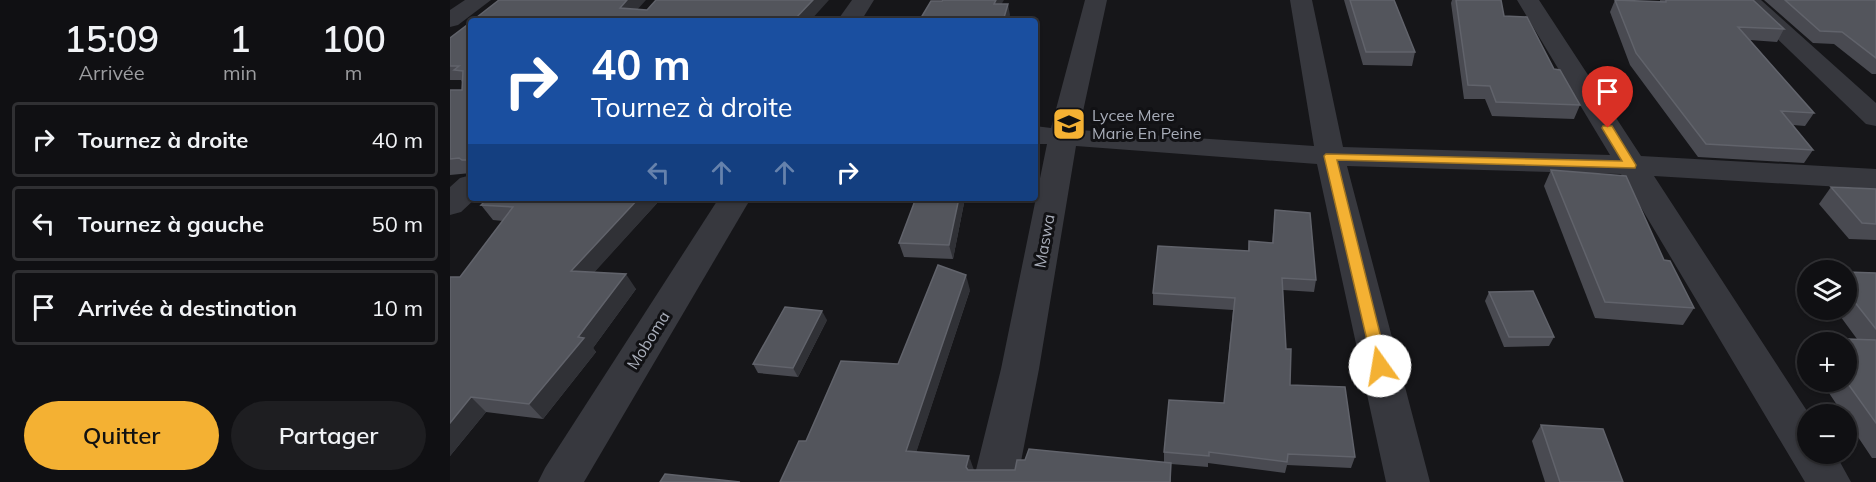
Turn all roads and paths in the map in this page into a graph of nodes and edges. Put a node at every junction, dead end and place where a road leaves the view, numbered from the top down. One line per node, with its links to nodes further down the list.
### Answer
1 (480, 0): 8 (street)
2 (863, 0): 7 (street)
3 (1096, 0): 10 (street, Maswa)
4 (1301, 0): 11 (street)
5 (1528, 0): 12 (street)
6 (1748, 0): 9 (street)
7 (851, 18)
8 (450, 20)
9 (1876, 118)
10 (1049, 135): 11 (street); 20 (street, Maswa)
11 (1330, 156): 12 (street); 21 (street)
12 (1630, 165): 13 (street); 17 (street)
13 (1876, 179)
14 (468, 187): 16 (street)
15 (733, 201): 19 (street, Moboma)
16 (450, 205)
17 (1797, 431)
18 (1817, 464): 22 (street)
19 (560, 482)
20 (995, 482)
21 (1407, 482)
22 (1829, 482)

